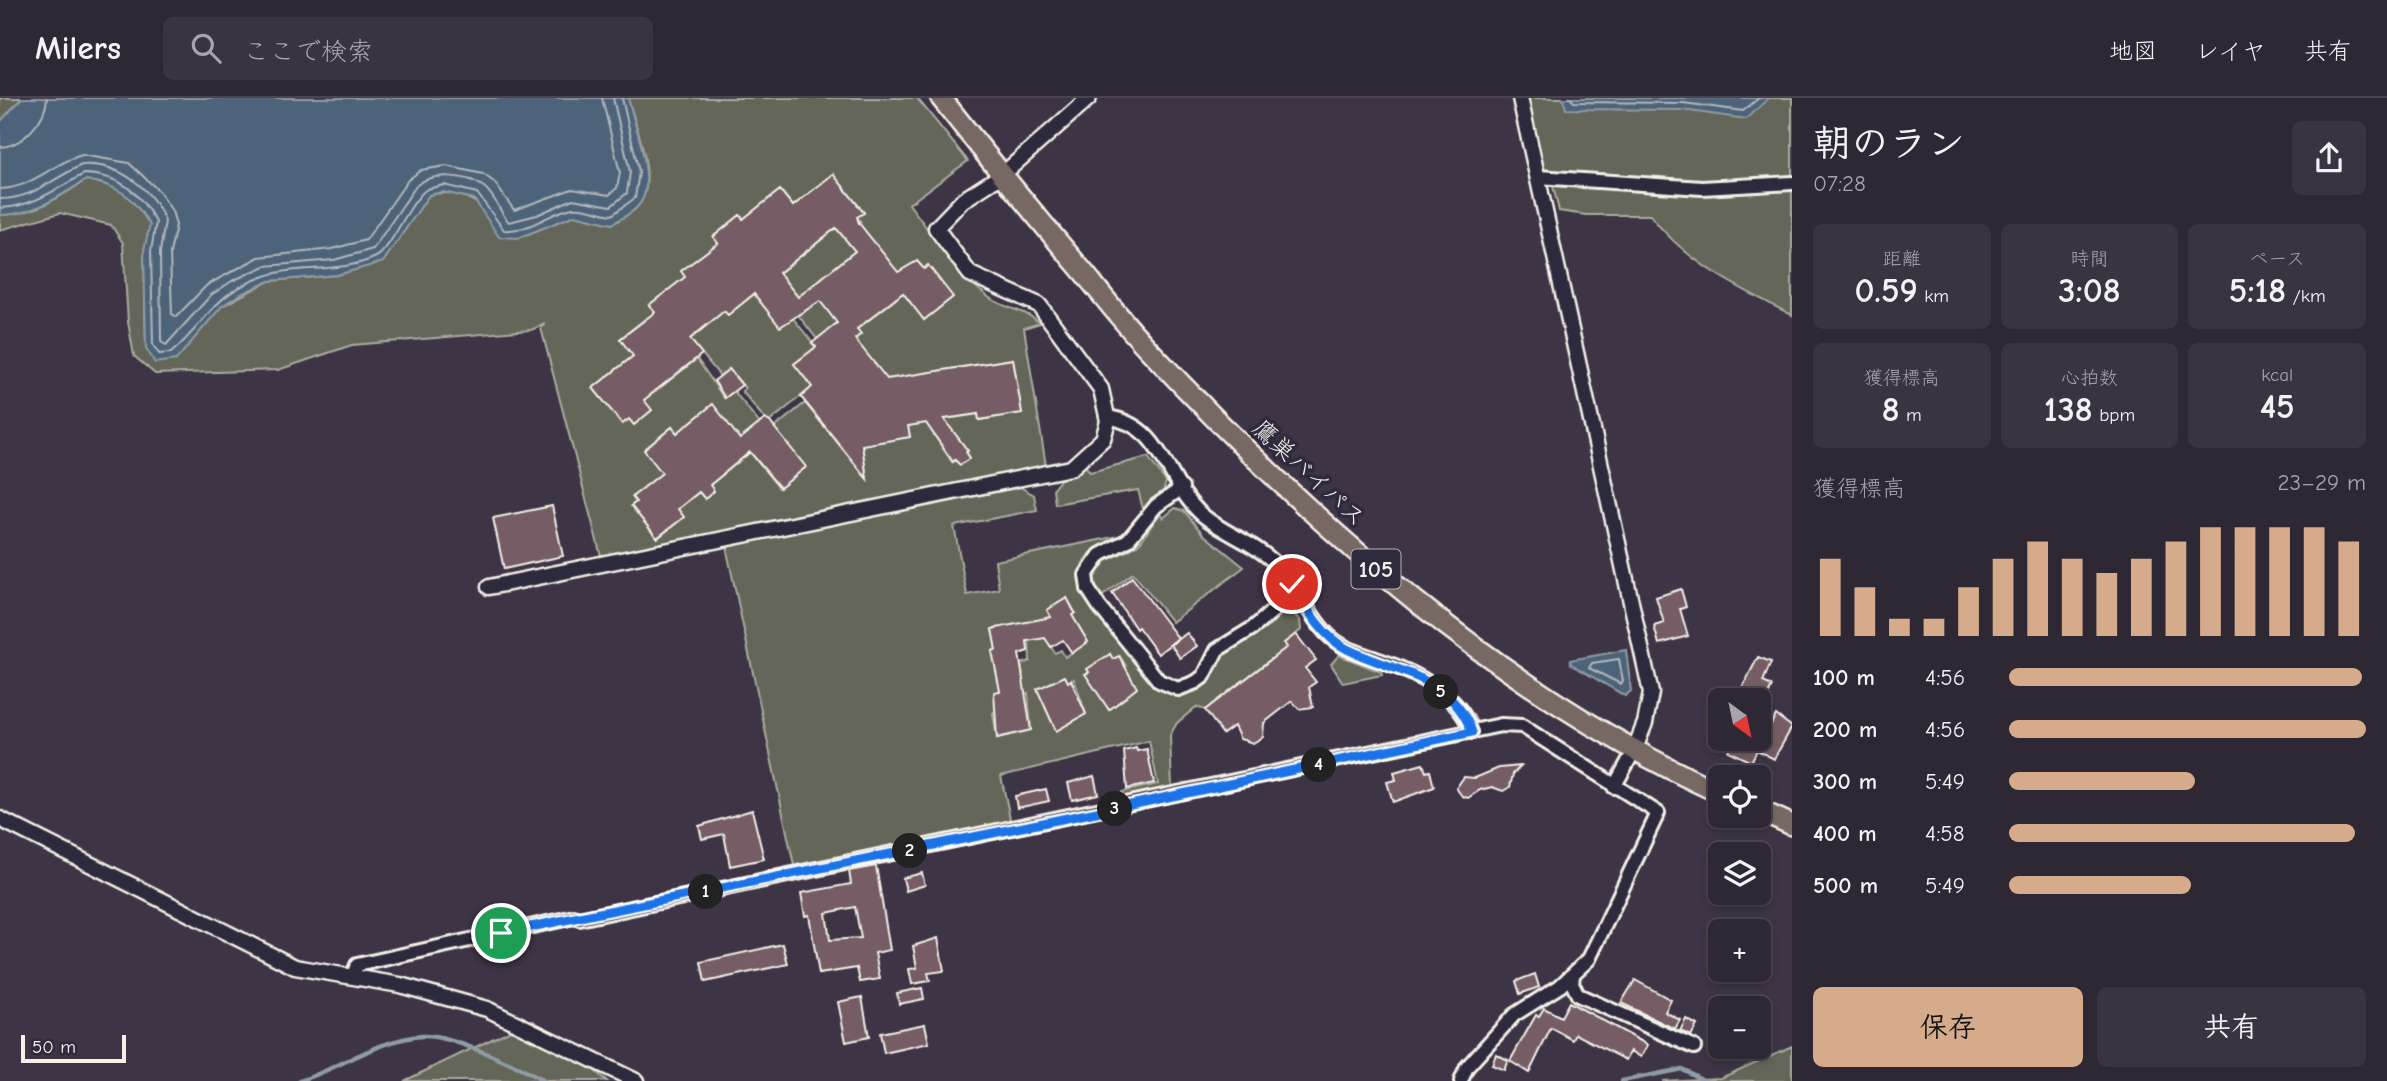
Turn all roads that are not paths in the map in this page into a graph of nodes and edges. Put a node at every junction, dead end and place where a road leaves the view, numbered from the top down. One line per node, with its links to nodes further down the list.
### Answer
1 (941, 98): 4 (highway, 鷹巣バイパス / 105)
2 (1089, 98): 4 (street)
3 (1520, 98): 5 (street)
4 (1002, 175): 7 (street); 12 (highway, 鷹巣バイパス / 105)
5 (1538, 177): 6 (street); 12 (street)
6 (1792, 183)
7 (1107, 417): 8 (street); 9 (street)
8 (1182, 488): 10 (street); 10 (street)
9 (489, 587)
10 (1296, 591): 11 (street)
11 (1472, 732): 13 (street); 18 (street)
12 (1634, 751): 13 (street); 14 (highway, 鷹巣バイパス / 105)
13 (1614, 787): 19 (street)
14 (1708, 787)
15 (1771, 815): 17 (highway)
16 (0, 820): 18 (street)
17 (1792, 825)
18 (354, 975): 21 (street)
19 (1573, 975): 20 (street); 22 (street)
20 (1694, 1047)
21 (636, 1081)
22 (1461, 1081)

